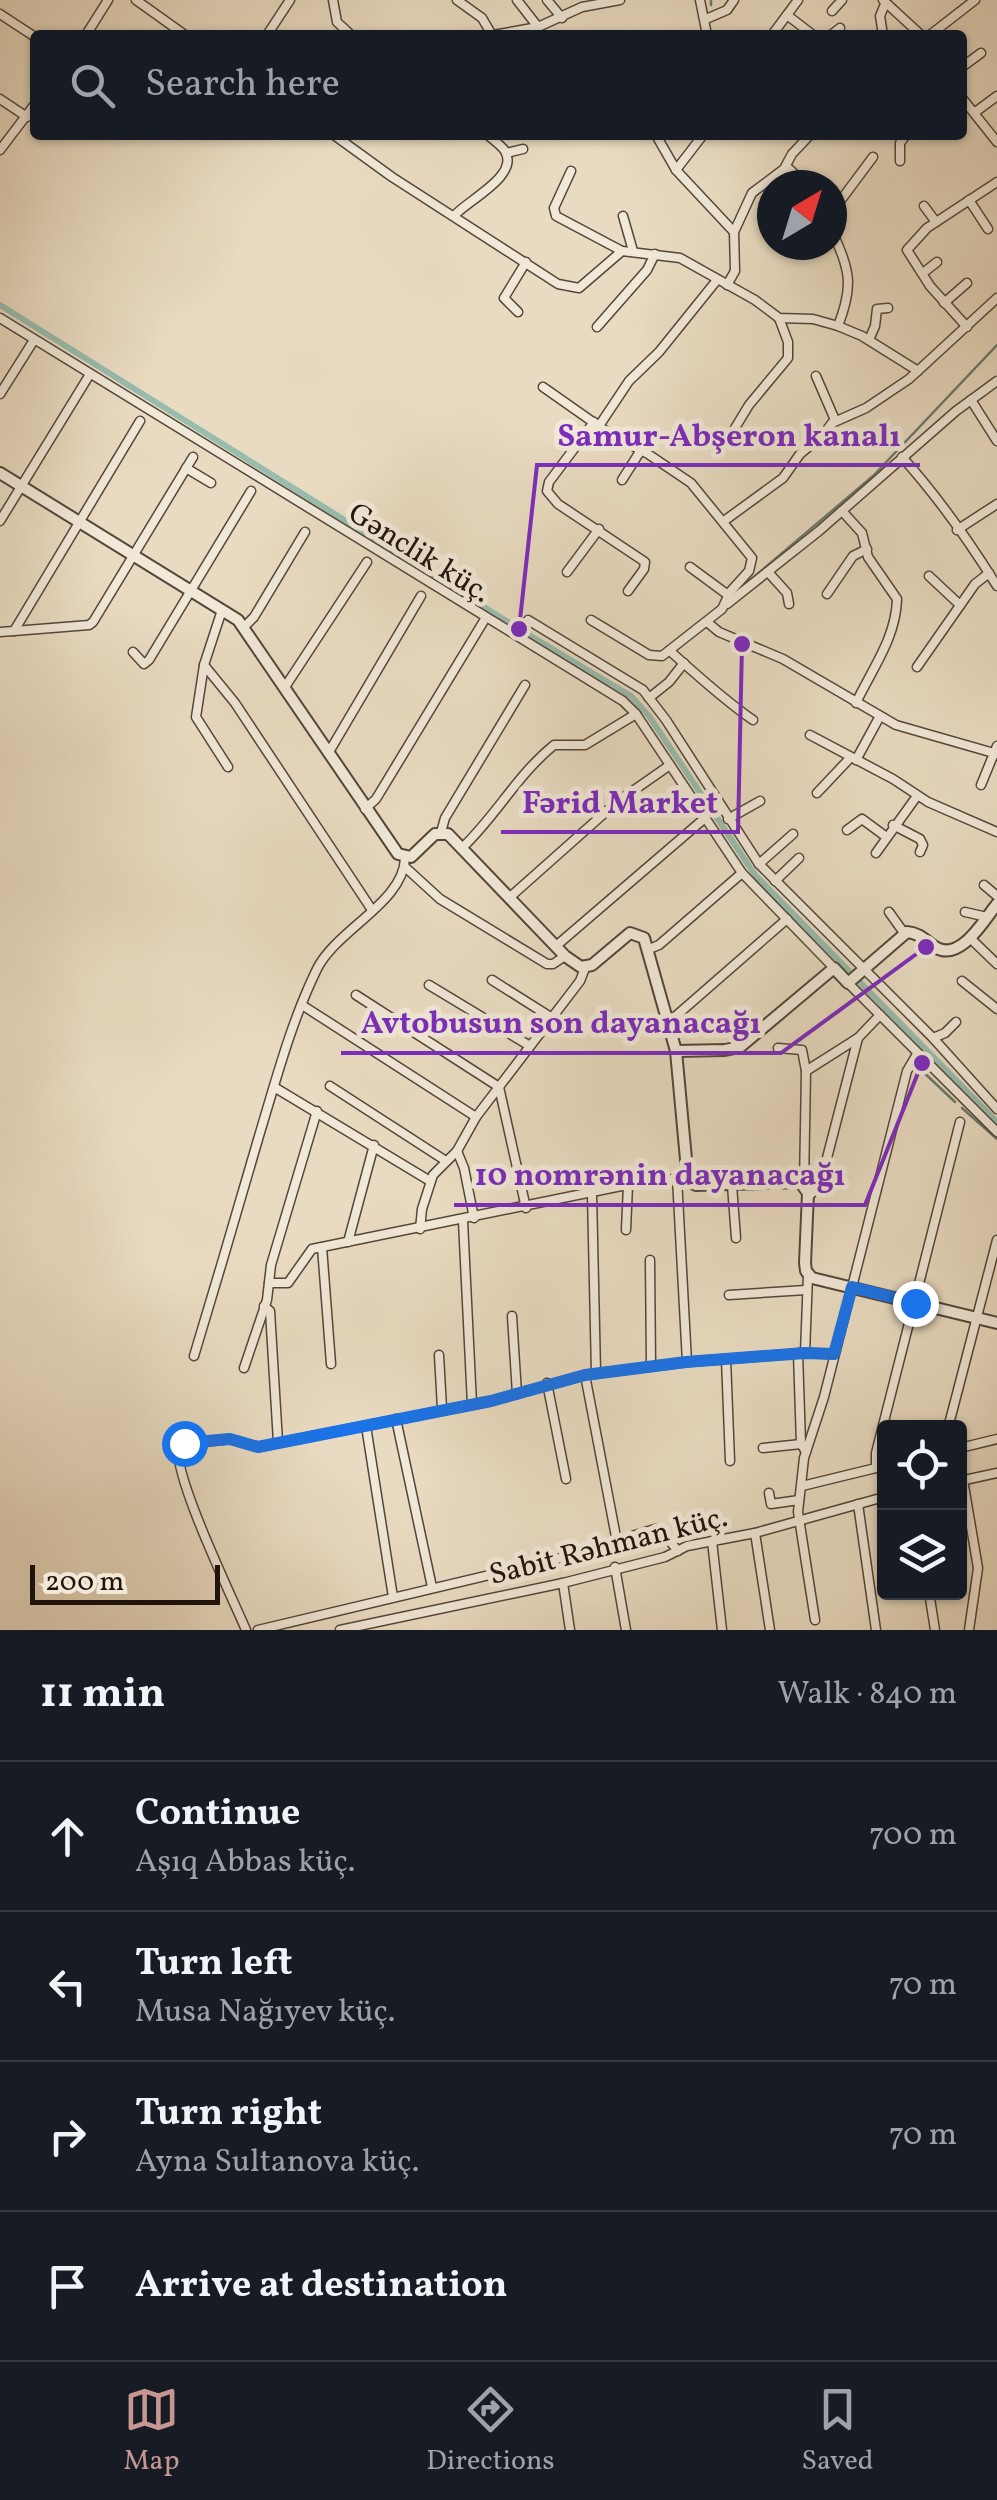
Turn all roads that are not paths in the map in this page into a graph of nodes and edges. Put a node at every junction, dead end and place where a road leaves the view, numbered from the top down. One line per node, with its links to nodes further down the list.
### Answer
1 (108, 0): 22 (street)
2 (136, 0): 23 (street)
3 (290, 0): 24 (street)
4 (333, 0): 25 (street)
5 (457, 0): 26 (street)
6 (517, 0): 27 (street)
7 (547, 0): 19 (street)
8 (620, 0): 14 (street)
9 (700, 0): 20 (street)
10 (734, 0): 20 (street)
11 (798, 0): 18 (street)
12 (842, 0): 16 (street)
13 (976, 0): 34 (street)
14 (605, 2): 19 (street)
15 (884, 2): 32 (street); 33 (street)
16 (832, 11)
17 (0, 14): 35 (street)
18 (787, 15): 29 (street); 30 (street)
19 (562, 18): 27 (street)
20 (706, 19): 28 (street)
21 (840, 28): 31 (street)
22 (89, 30)
23 (178, 30)
24 (269, 30)
25 (346, 30)
26 (490, 30)
27 (536, 30)
28 (707, 30)
29 (776, 30)
30 (806, 30)
31 (837, 30)
32 (882, 30)
33 (915, 30)
34 (937, 30)
35 (30, 34)
36 (981, 54): 37 (street)
37 (967, 64)
38 (997, 96): 42 (street)
39 (0, 98): 43 (street)
40 (967, 105): 42 (street)
41 (30, 111): 43 (street)
42 (974, 113): 50 (street)
43 (26, 117): 52 (street)
44 (341, 140): 64 (street)
45 (493, 140): 53 (street)
46 (659, 140): 57 (street)
47 (699, 140): 57 (street)
48 (803, 140): 56 (street)
49 (902, 140): 55 (street)
50 (997, 142)
51 (523, 148): 53 (street)
52 (0, 150)
53 (506, 154): 64 (street)
54 (873, 157): 61 (street)
55 (900, 160)
56 (786, 166): 58 (street); 68 (street)
57 (676, 170): 68 (street)
58 (790, 170)
59 (571, 171): 69 (street)
60 (997, 182): 62 (street)
61 (847, 191)
62 (968, 200): 66 (street); 67 (street)
63 (924, 206): 66 (street)
64 (454, 216): 73 (street)
65 (623, 216): 70 (street)
66 (936, 222): 75 (street)
67 (988, 228)
68 (734, 232): 78 (street)
69 (622, 251): 70 (street); 73 (street)
70 (633, 251): 71 (street)
71 (655, 254): 76 (street); 86 (street)
72 (844, 260): 85 (street)
73 (526, 262): 82 (street)
74 (937, 262): 75 (street)
75 (923, 274): 80 (street)
76 (717, 280): 78 (street); 99 (street)
77 (967, 282): 80 (street)
78 (727, 285): 84 (street)
79 (997, 298): 87 (street)
80 (944, 303): 87 (street)
81 (888, 308): 89 (street)
82 (518, 312)
83 (0, 318): 88 (street, Gənclik küç.)
84 (779, 318): 85 (street); 100 (street)
85 (838, 326): 89 (street)
86 (597, 327)
87 (967, 327): 90 (street)
88 (34, 340): 91 (street, Gənclik küç.); 95 (street)
89 (868, 340): 90 (street)
90 (918, 371): 97 (street)
91 (90, 374): 109 (street); 136 (street, Gənclik küç.)
92 (816, 376): 97 (street)
93 (997, 381): 96 (street)
94 (542, 387): 99 (street)
95 (0, 394)
96 (970, 400): 101 (street); 104 (street)
97 (836, 420): 114 (street)
98 (140, 421): 115 (street)
99 (597, 424): 102 (street); 116 (street)
100 (734, 428)
101 (997, 440)
102 (642, 450): 107 (street); 114 (street)
103 (193, 456): 105 (street)
104 (902, 457): 112 (street); 117 (street)
105 (186, 468): 108 (street); 120 (street)
106 (0, 473): 109 (street)
107 (622, 480)
108 (211, 482)
109 (22, 486): 113 (street); 115 (street)
110 (251, 490): 128 (street)
111 (997, 504): 117 (street)
112 (842, 511): 119 (street); 124 (street)
113 (0, 521)
114 (724, 521): 132 (street)
115 (80, 523): 120 (street); 141 (street)
116 (599, 529): 123 (street); 129 (street)
117 (957, 530): 125 (street)
118 (305, 532): 140 (street)
119 (867, 550): 130 (street); 151 (street)
120 (134, 556): 128 (street); 141 (street)
121 (367, 562): 149 (street)
122 (690, 567): 132 (street)
123 (567, 572)
124 (768, 572): 132 (street); 133 (street)
125 (989, 573): 127 (street); 134 (street)
126 (928, 576): 134 (street)
127 (997, 586)
128 (192, 591): 135 (street); 143 (street)
129 (628, 591)
130 (826, 594)
131 (421, 596): 157 (street)
132 (727, 599): 139 (street)
133 (790, 604)
134 (960, 605): 147 (street)
135 (222, 610): 140 (street); 146 (street)
136 (485, 619): 152 (street, Gənclik küç.); 165 (street)
137 (528, 620): 150 (street)
138 (591, 620): 144 (street)
139 (707, 622): 144 (street); 151 (street)
140 (244, 627): 149 (street)
141 (14, 631): 142 (street)
142 (0, 632)
143 (133, 652)
144 (670, 652): 145 (street)
145 (684, 663): 150 (street); 154 (street)
146 (204, 665): 160 (street); 186 (street)
147 (916, 667)
148 (525, 685): 170 (street)
149 (285, 686): 157 (street)
150 (650, 698): 167 (street)
151 (856, 703): 153 (street)
152 (636, 714): 159 (street, Gənclik küç.); 174 (street)
153 (880, 716): 156 (street); 158 (street)
154 (753, 720)
155 (810, 736): 158 (street)
156 (996, 751): 161 (street)
157 (328, 752): 165 (street)
158 (853, 759): 162 (street); 163 (street)
159 (670, 764): 166 (street, Gənclik küç.); 184 (street)
160 (228, 767)
161 (981, 785)
162 (817, 792)
163 (917, 796): 168 (street); 171 (street)
164 (760, 801): 167 (street)
165 (365, 809): 178 (street)
166 (704, 818): 180 (street, Gənclik küç.); 193 (street)
167 (728, 819): 179 (street)
168 (893, 825): 173 (street); 175 (street)
169 (847, 830): 173 (street)
170 (441, 832): 174 (street); 178 (street)
171 (997, 832)
172 (793, 834): 179 (street)
173 (885, 836): 176 (street)
174 (462, 848): 184 (street)
175 (920, 852)
176 (876, 853)
177 (799, 858): 181 (street)
178 (405, 862): 186 (street); 195 (street)
179 (759, 864): 181 (street)
180 (742, 873): 190 (street, Gənclik küç.); 194 (street)
181 (775, 881): 199 (street)
182 (984, 885): 183 (street)
183 (997, 896)
184 (509, 898): 193 (street)
185 (997, 904): 189 (street)
186 (372, 910): 204 (street)
187 (889, 912): 191 (street)
188 (965, 912): 189 (street)
189 (987, 917): 192 (street)
190 (788, 920): 198 (street, Gənclik küç.); 208 (street)
191 (904, 933): 192 (street); 199 (street)
192 (970, 938): 196 (street)
193 (556, 946): 195 (street)
194 (649, 949): 197 (street); 208 (street)
195 (565, 956): 197 (street)
196 (997, 964)
197 (585, 968): 207 (street)
198 (834, 968): 199 (street); 214 (street)
199 (856, 975): 206 (street); 211 (street)
200 (492, 980): 207 (street)
201 (962, 982): 205 (street)
202 (429, 985): 212 (street)
203 (356, 994): 219 (street)
204 (302, 1005): 218 (street); 222 (street)
205 (997, 1009)
206 (880, 1015): 210 (street); 215 (street)
207 (552, 1018): 212 (street)
208 (670, 1022): 214 (street)
209 (956, 1022): 211 (street)
210 (858, 1038): 216 (street); 234 (street)
211 (933, 1038): 220 (street)
212 (530, 1046): 219 (street)
213 (778, 1048): 216 (street)
214 (676, 1051): 228 (street)
215 (917, 1054): 224 (street); 247 (street)
216 (806, 1071): 231 (street)
217 (330, 1086): 227 (street)
218 (274, 1087): 221 (street); 258 (street)
219 (500, 1087): 222 (street); 235 (street)
220 (997, 1109)
221 (317, 1111): 225 (street); 246 (street)
222 (476, 1117): 226 (street)
223 (960, 1122): 250 (street)
224 (997, 1132)
225 (374, 1145): 229 (street); 242 (street)
226 (457, 1151): 227 (street); 236 (street)
227 (446, 1160): 229 (street)
228 (682, 1178): 230 (street); 232 (street); 260 (street)
229 (430, 1180): 238 (street)
230 (732, 1185): 231 (street); 240 (street)
231 (804, 1185): 234 (street)
232 (628, 1186): 233 (street); 239 (street)
233 (592, 1194): 235 (street); 264 (street)
234 (808, 1197): 245 (street)
235 (526, 1208): 236 (street)
236 (474, 1218): 237 (street)
237 (463, 1221): 238 (street); 268 (street)
238 (420, 1230): 242 (street)
239 (626, 1230)
240 (736, 1238)
241 (997, 1240): 253 (street)
242 (348, 1242): 243 (street)
243 (322, 1247): 246 (street); 261 (street)
244 (650, 1260): 262 (street)
245 (808, 1275): 247 (street); 248 (street)
246 (269, 1282): 251 (street)
247 (852, 1287): 250 (street); 256 (street)
248 (806, 1290): 249 (street); 255 (street)
249 (729, 1295)
250 (915, 1303): 253 (street); 271 (street)
251 (264, 1306): 263 (street); 275 (street)
252 (512, 1316): 267 (street)
253 (978, 1318): 254 (street); 272 (street)
254 (997, 1323)
255 (802, 1353): 256 (street); 259 (street); 278 (street)
256 (834, 1354): 278 (street)
257 (438, 1355): 269 (street)
258 (194, 1356)
259 (726, 1359): 260 (street); 279 (street)
260 (686, 1362): 262 (street)
261 (331, 1364)
262 (650, 1366): 264 (street)
263 (244, 1368)
264 (596, 1373): 265 (street)
265 (585, 1375): 266 (street); 293 (street)
266 (547, 1383): 267 (street); 282 (street)
267 (517, 1394): 268 (street)
268 (472, 1404): 269 (street)
269 (442, 1408): 270 (street)
270 (396, 1419): 273 (street); 297 (street)
271 (885, 1420)
272 (950, 1420)
273 (366, 1426): 275 (street); 298 (street)
274 (997, 1439): 276 (street)
275 (278, 1442): 302 (street)
276 (967, 1446)
277 (763, 1448): 278 (street)
278 (804, 1448): 284 (street)
279 (730, 1461)
280 (877, 1468): 284 (street)
281 (997, 1473): 283 (street)
282 (566, 1480)
283 (967, 1480)
284 (802, 1486): 287 (street)
285 (769, 1493): 287 (street)
286 (877, 1499): 288 (street, Sabit Rəhman küç.)
287 (799, 1500): 290 (street)
288 (858, 1504): 290 (street, Sabit Rəhman küç.); 309 (street)
289 (967, 1510): 311 (street)
290 (798, 1519): 291 (street, Sabit Rəhman küç.); 300 (street)
291 (755, 1533): 292 (street, Sabit Rəhman küç.); 308 (street)
292 (712, 1541): 294 (street, Sabit Rəhman küç.); 307 (street)
293 (617, 1542): 294 (street); 297 (street)
294 (678, 1551): 295 (street, Sabit Rəhman küç.)
295 (616, 1568): 296 (street, Sabit Rəhman küç.); 306 (street)
296 (563, 1583): 301 (street, Sabit Rəhman küç.); 305 (street)
297 (432, 1586): 298 (street)
298 (393, 1596): 303 (street)
299 (930, 1600): 310 (street)
300 (815, 1620)
301 (370, 1627): 304 (street, Sabit Rəhman küç.)
302 (246, 1630)
303 (258, 1630)
304 (340, 1630)
305 (570, 1630)
306 (626, 1630)
307 (722, 1630)
308 (770, 1630)
309 (876, 1630)
310 (934, 1630)
311 (969, 1630)

